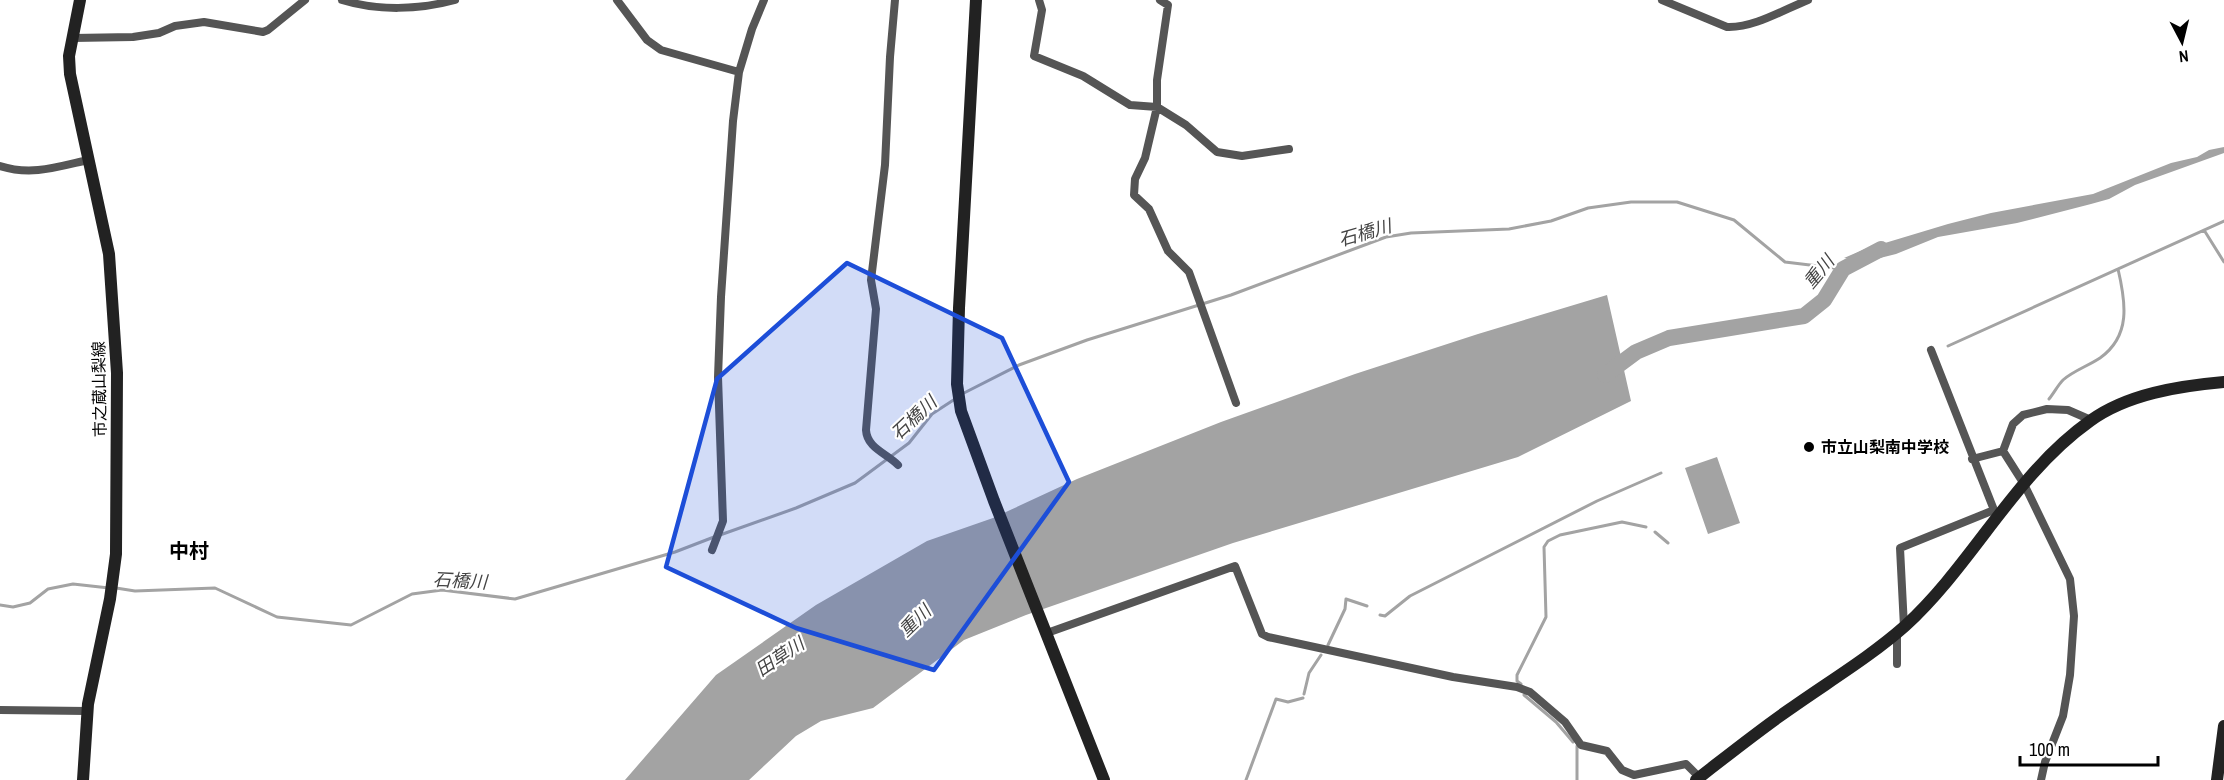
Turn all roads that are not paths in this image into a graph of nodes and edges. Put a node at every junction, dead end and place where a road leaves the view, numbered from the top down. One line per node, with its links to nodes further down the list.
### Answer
1 (80, 0): 13 (street, 市之蔵山梨線)
2 (305, 0): 13 (street)
3 (342, 0): 4 (street)
4 (455, 0)
5 (618, 0): 14 (street)
6 (764, 0): 14 (street)
7 (895, 0): 25 (street)
8 (976, 0): 29 (street)
9 (1039, 0): 15 (street)
10 (1160, 0): 15 (street)
11 (1662, 0): 12 (street)
12 (1808, 0)
13 (73, 38): 17 (street, 市之蔵山梨線)
14 (739, 72): 27 (street)
15 (1157, 108): 16 (street); 21 (street)
16 (1289, 149)
17 (88, 160): 18 (street); 32 (street, 市之蔵山梨線)
18 (0, 166)
19 (1931, 350): 24 (street)
20 (2224, 381): 22 (street)
21 (1236, 403)
22 (2091, 420): 23 (street); 26 (street)
23 (2003, 451): 24 (street); 26 (street)
24 (1972, 459): 28 (street)
25 (898, 465)
26 (2024, 484): 28 (street); 37 (street)
27 (712, 550)
28 (1900, 630): 30 (street); 34 (street)
29 (1047, 633): 34 (street); 36 (street)
30 (1897, 664)
31 (0, 710): 32 (street)
32 (87, 711): 35 (street, 市之蔵山梨線)
33 (2224, 726): 38 (street)
34 (1698, 778)
35 (83, 780)
36 (1104, 780)
37 (2041, 780)
38 (2217, 780)

